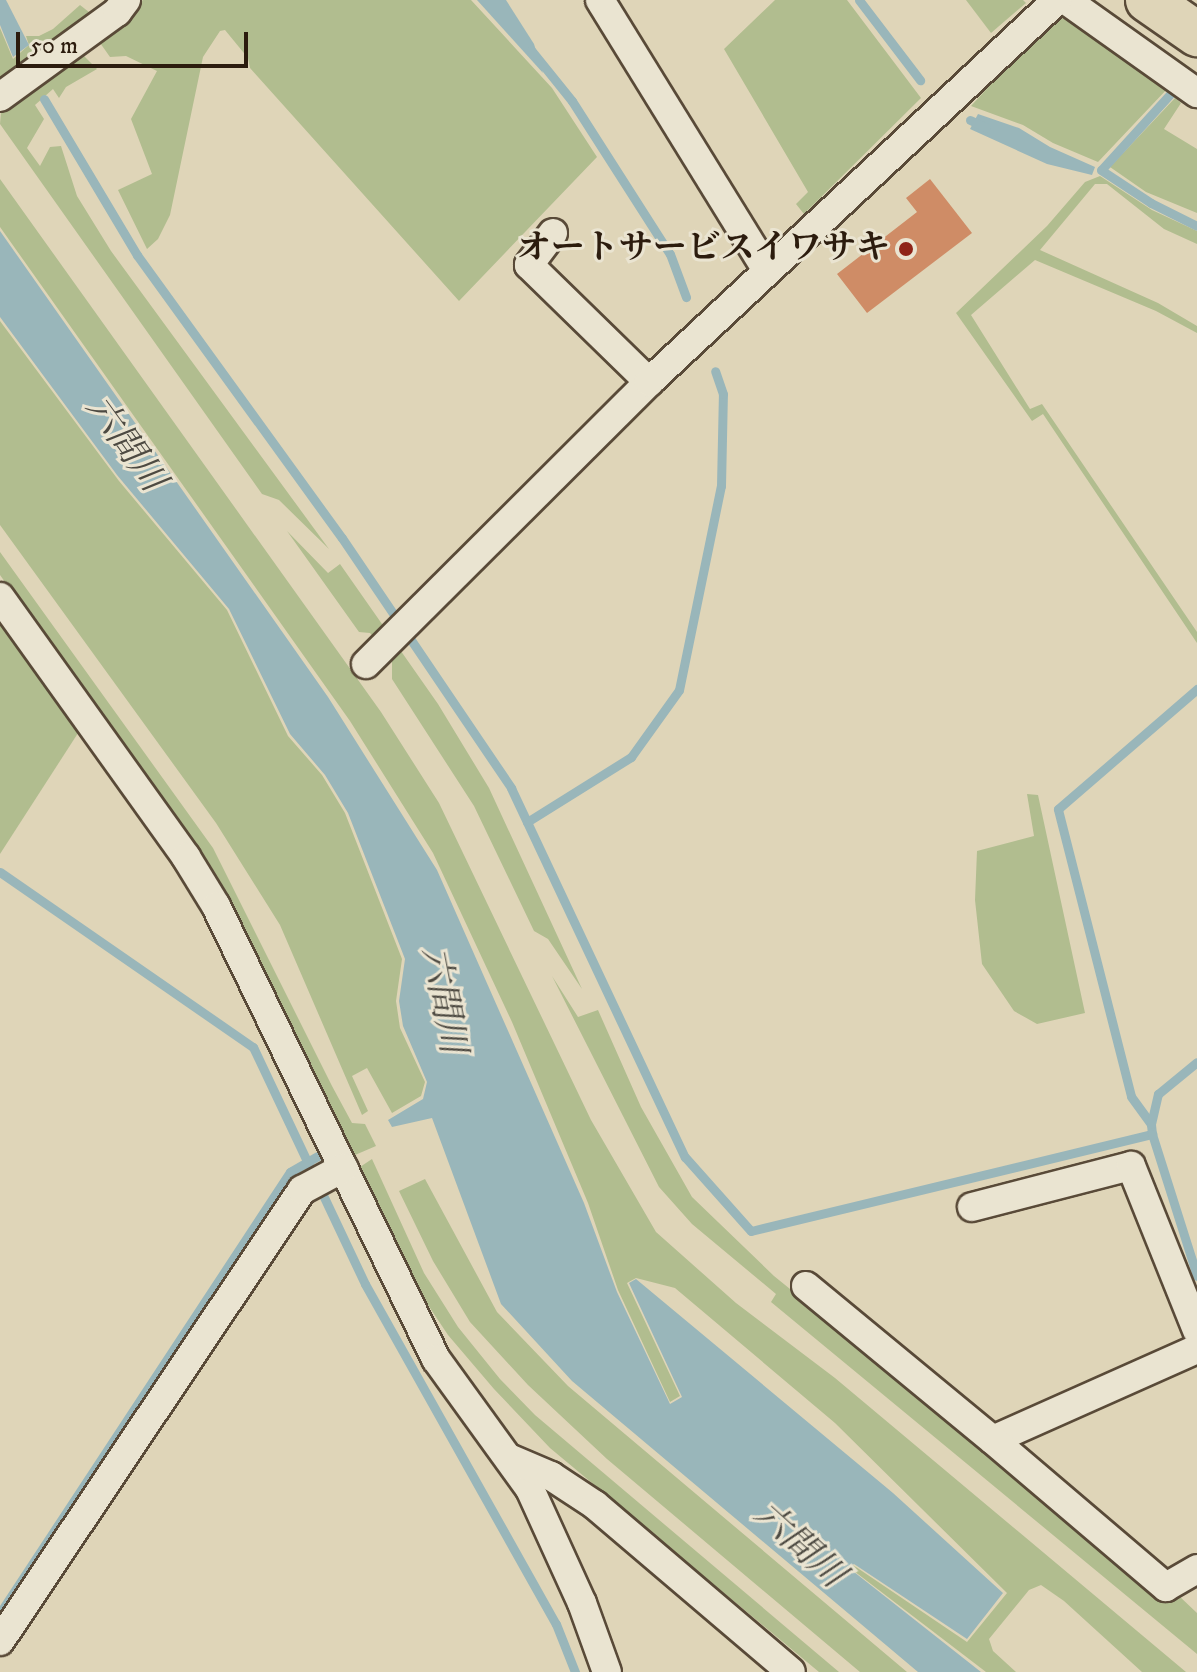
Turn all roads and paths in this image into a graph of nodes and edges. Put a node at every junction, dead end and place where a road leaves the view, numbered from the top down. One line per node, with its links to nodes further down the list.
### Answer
1 (126, 0): 8 (street)
2 (600, 0): 10 (street)
3 (1057, 0): 10 (street)
4 (1066, 0): 7 (street)
5 (1148, 0): 6 (highway)
6 (1197, 34)
7 (1197, 93)
8 (0, 97)
9 (553, 233): 11 (street)
10 (767, 270): 11 (street)
11 (649, 382): 13 (street)
12 (0, 597): 14 (street)
13 (366, 664)
14 (326, 1177): 20 (street); 22 (street)
15 (972, 1207): 17 (street)
16 (806, 1286): 19 (street)
17 (1197, 1330)
18 (1197, 1349): 19 (street)
19 (993, 1440): 21 (street)
20 (507, 1457): 23 (street); 24 (street)
21 (1197, 1569)
22 (0, 1641)
23 (607, 1672)
24 (791, 1672)

